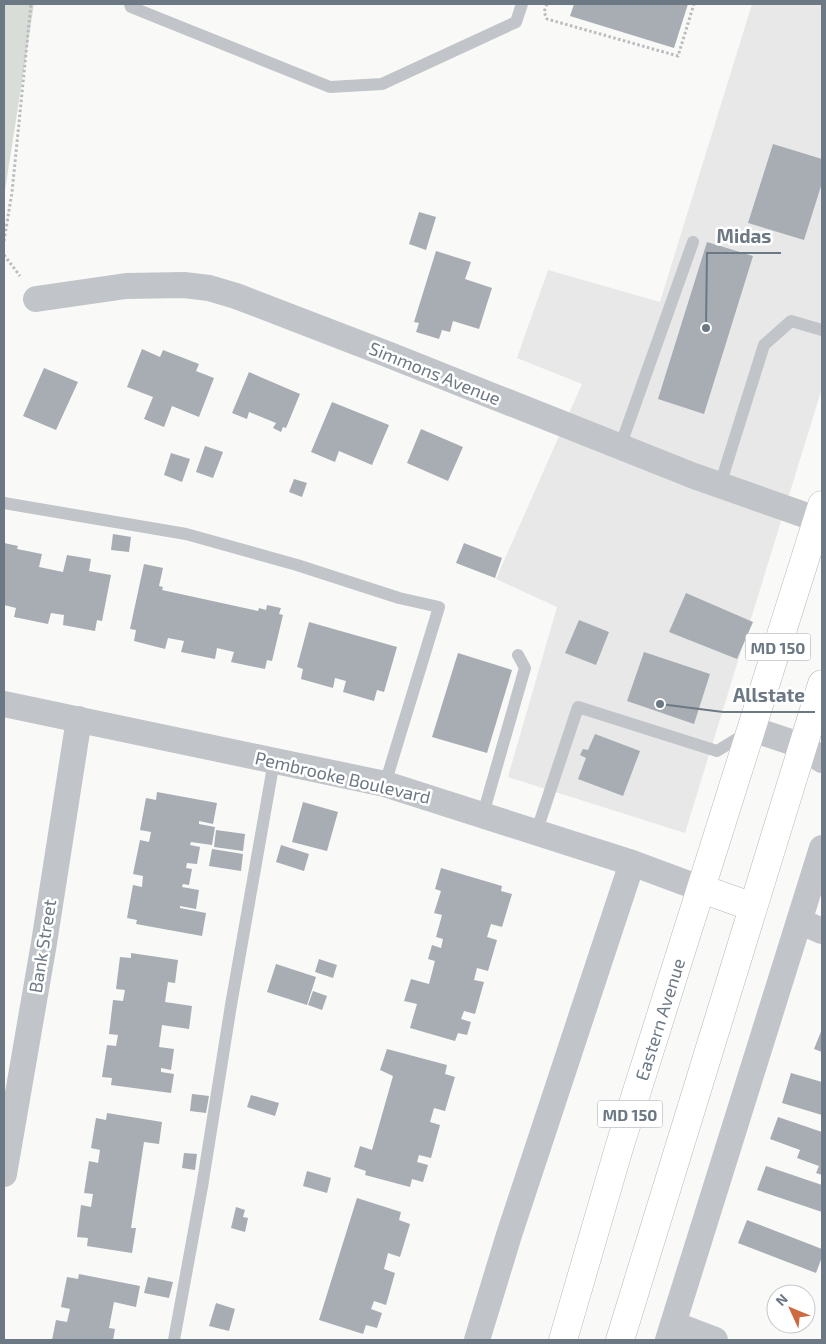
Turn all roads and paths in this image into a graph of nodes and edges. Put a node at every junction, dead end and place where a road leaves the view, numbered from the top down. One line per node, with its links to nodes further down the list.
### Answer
1 (31, 4): 6 (path)
2 (130, 4): 3 (lane)
3 (522, 4)
4 (547, 4): 5 (path)
5 (694, 4)
6 (4, 241)
7 (693, 242): 10 (lane)
8 (36, 299): 10 (street, Simmons Avenue)
9 (822, 330): 11 (lane)
10 (620, 447): 11 (street, Simmons Avenue)
11 (720, 485): 13 (street, Simmons Avenue)
12 (4, 503): 21 (lane)
13 (821, 515): 18 (main road, Eastern Avenue / MD 150)
14 (518, 655): 22 (lane)
15 (822, 684): 19 (main road, MD 150)
16 (4, 704): 17 (street, Pembrooke Boulevard)
17 (79, 719): 20 (street, Pembrooke Boulevard); 29 (street, Bank Street)
18 (752, 729): 19 (street); 23 (lane); 26 (main road, Eastern Avenue / MD 150)
19 (813, 753): 27 (main road, MD 150)
20 (274, 761): 21 (street, Pembrooke Boulevard); 31 (lane)
21 (385, 784): 22 (street, Pembrooke Boulevard)
22 (483, 814): 23 (street, Pembrooke Boulevard)
23 (536, 834): 25 (street, Pembrooke Boulevard)
24 (822, 848): 28 (street)
25 (632, 863): 26 (street, Pembrooke Boulevard); 32 (street)
26 (702, 889): 27 (main road); 33 (main road, Eastern Avenue / MD 150)
27 (753, 907): 34 (main road, MD 150)
28 (811, 926): 30 (street)
29 (4, 1174)
30 (671, 1332): 35 (street)
31 (174, 1340)
32 (477, 1340)
33 (563, 1340)
34 (620, 1340)
35 (715, 1340)

